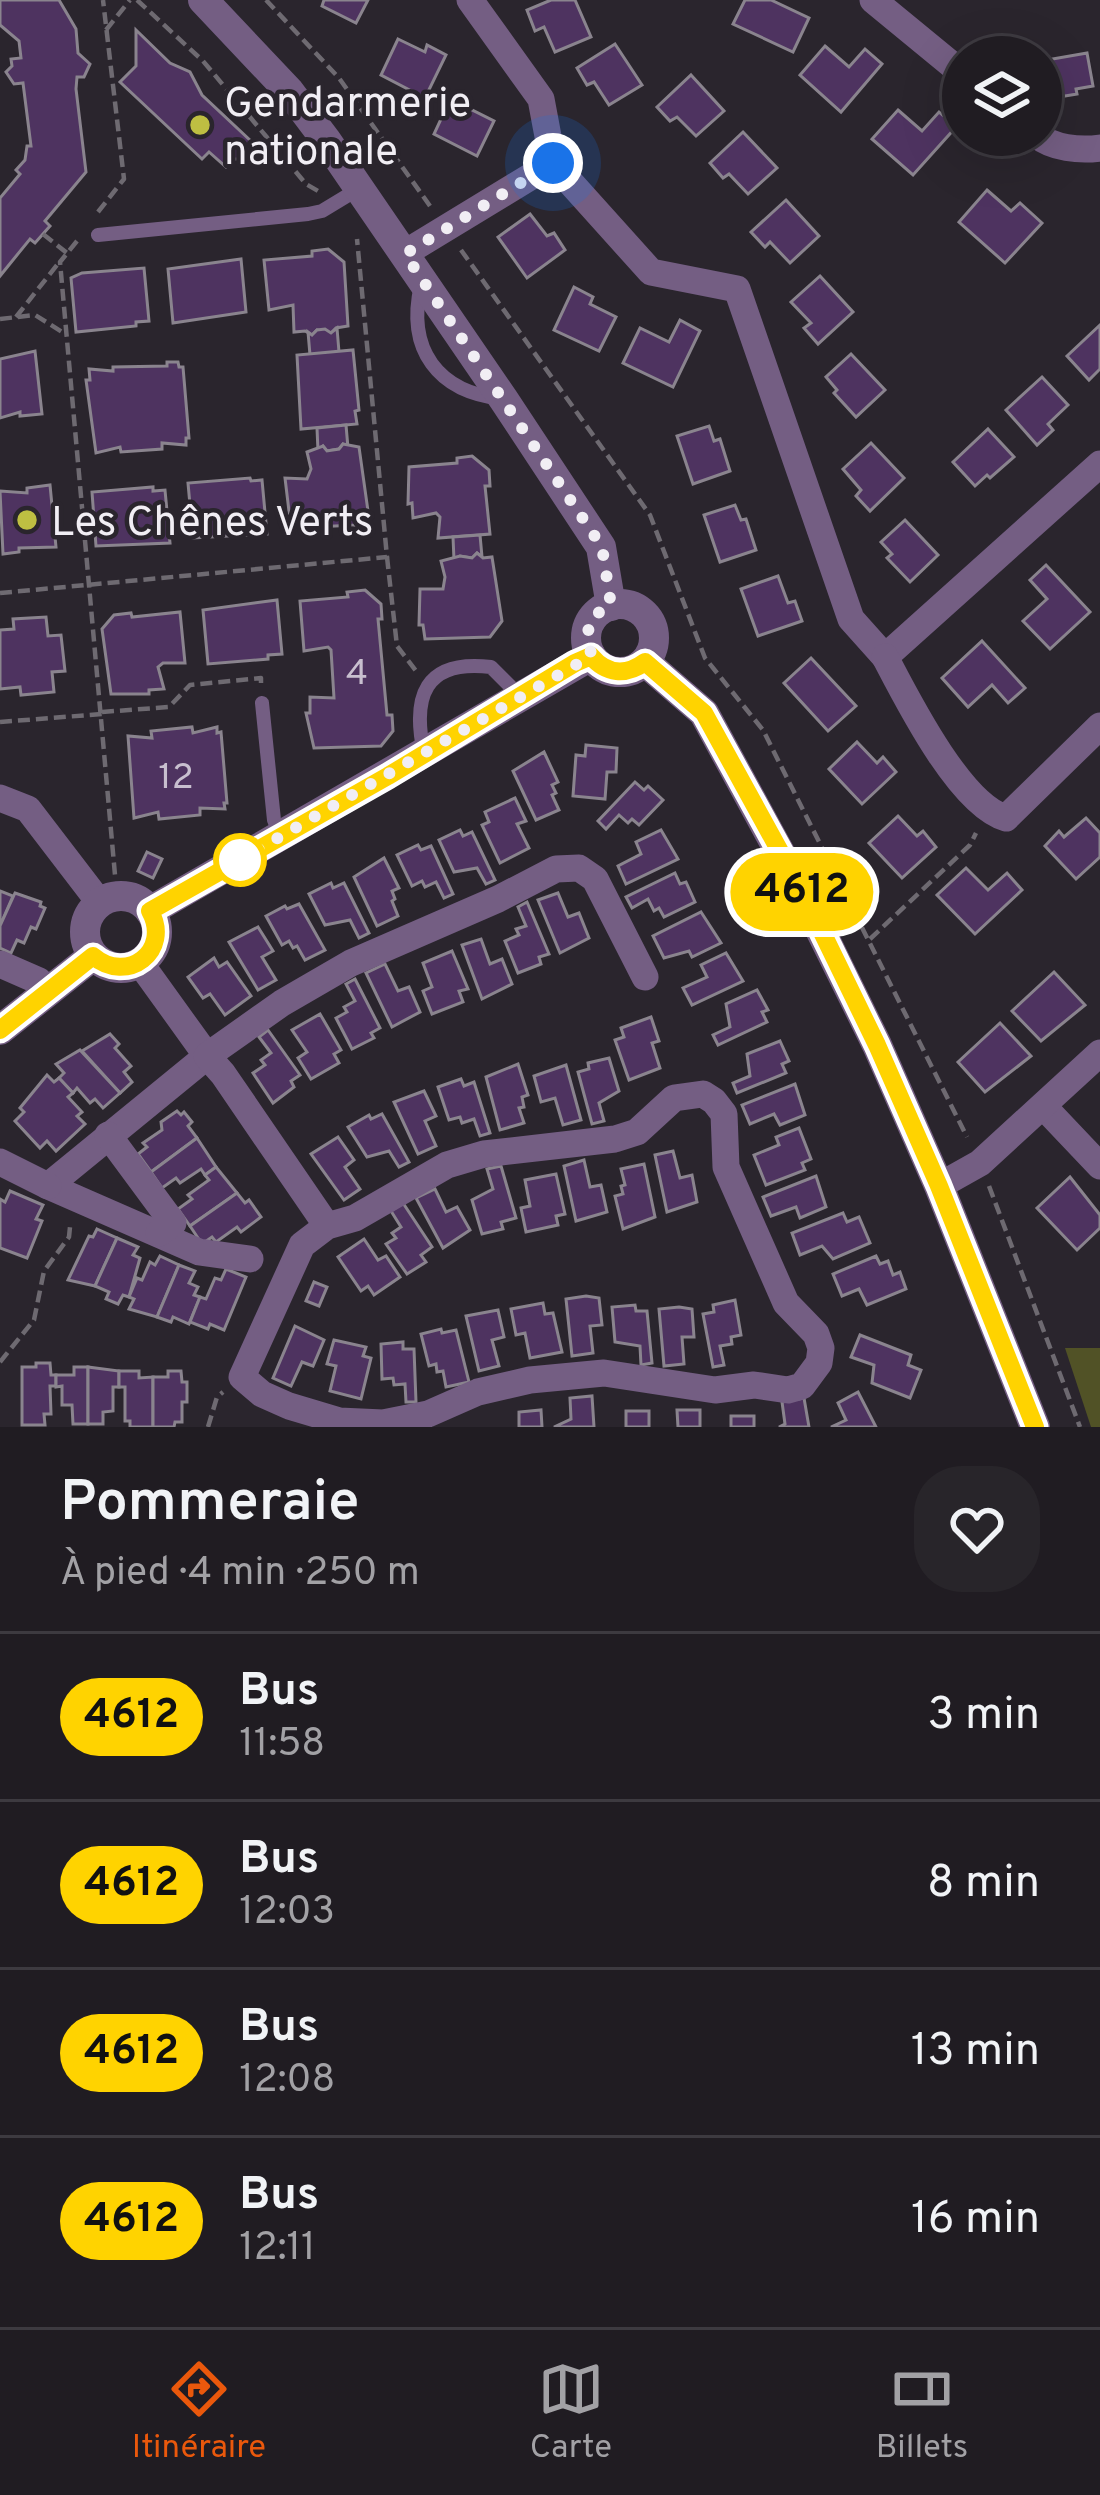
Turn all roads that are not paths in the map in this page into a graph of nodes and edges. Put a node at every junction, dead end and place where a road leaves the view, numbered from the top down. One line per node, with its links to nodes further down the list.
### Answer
1 (203, 0): 8 (street)
2 (470, 0): 7 (street)
3 (873, 0): 4 (street)
4 (942, 57)
5 (1062, 145): 6 (street)
6 (1100, 148)
7 (553, 163): 10 (street); 14 (street)
8 (350, 195): 9 (lane); 10 (street)
9 (98, 235)
10 (405, 254): 12 (street)
11 (1100, 464): 14 (street)
12 (611, 605): 13 (street); 15 (street)
13 (591, 656): 15 (street); 16 (street)
14 (885, 657): 18 (street)
15 (645, 662): 36 (street)
16 (520, 696): 19 (street); 19 (lane)
17 (262, 703): 21 (lane)
18 (1100, 726)
19 (424, 754): 21 (street)
20 (0, 798): 22 (street)
21 (280, 838): 23 (street)
22 (108, 900): 23 (street); 24 (street)
23 (150, 911): 25 (street)
24 (93, 956): 25 (street); 28 (street)
25 (140, 963): 31 (street)
26 (0, 964): 28 (street)
27 (645, 977): 31 (street)
28 (46, 989): 29 (street)
29 (0, 1030)
30 (1100, 1053): 32 (street)
31 (207, 1057): 33 (street); 38 (street)
32 (1044, 1107): 35 (street); 36 (street)
33 (108, 1135): 37 (street); 39 (street)
34 (0, 1162): 37 (street)
35 (1100, 1166)
36 (939, 1186): 41 (street)
37 (61, 1191): 39 (street)
38 (327, 1226): 38 (street)
39 (159, 1233): 40 (street)
40 (250, 1258)
41 (1035, 1427)

